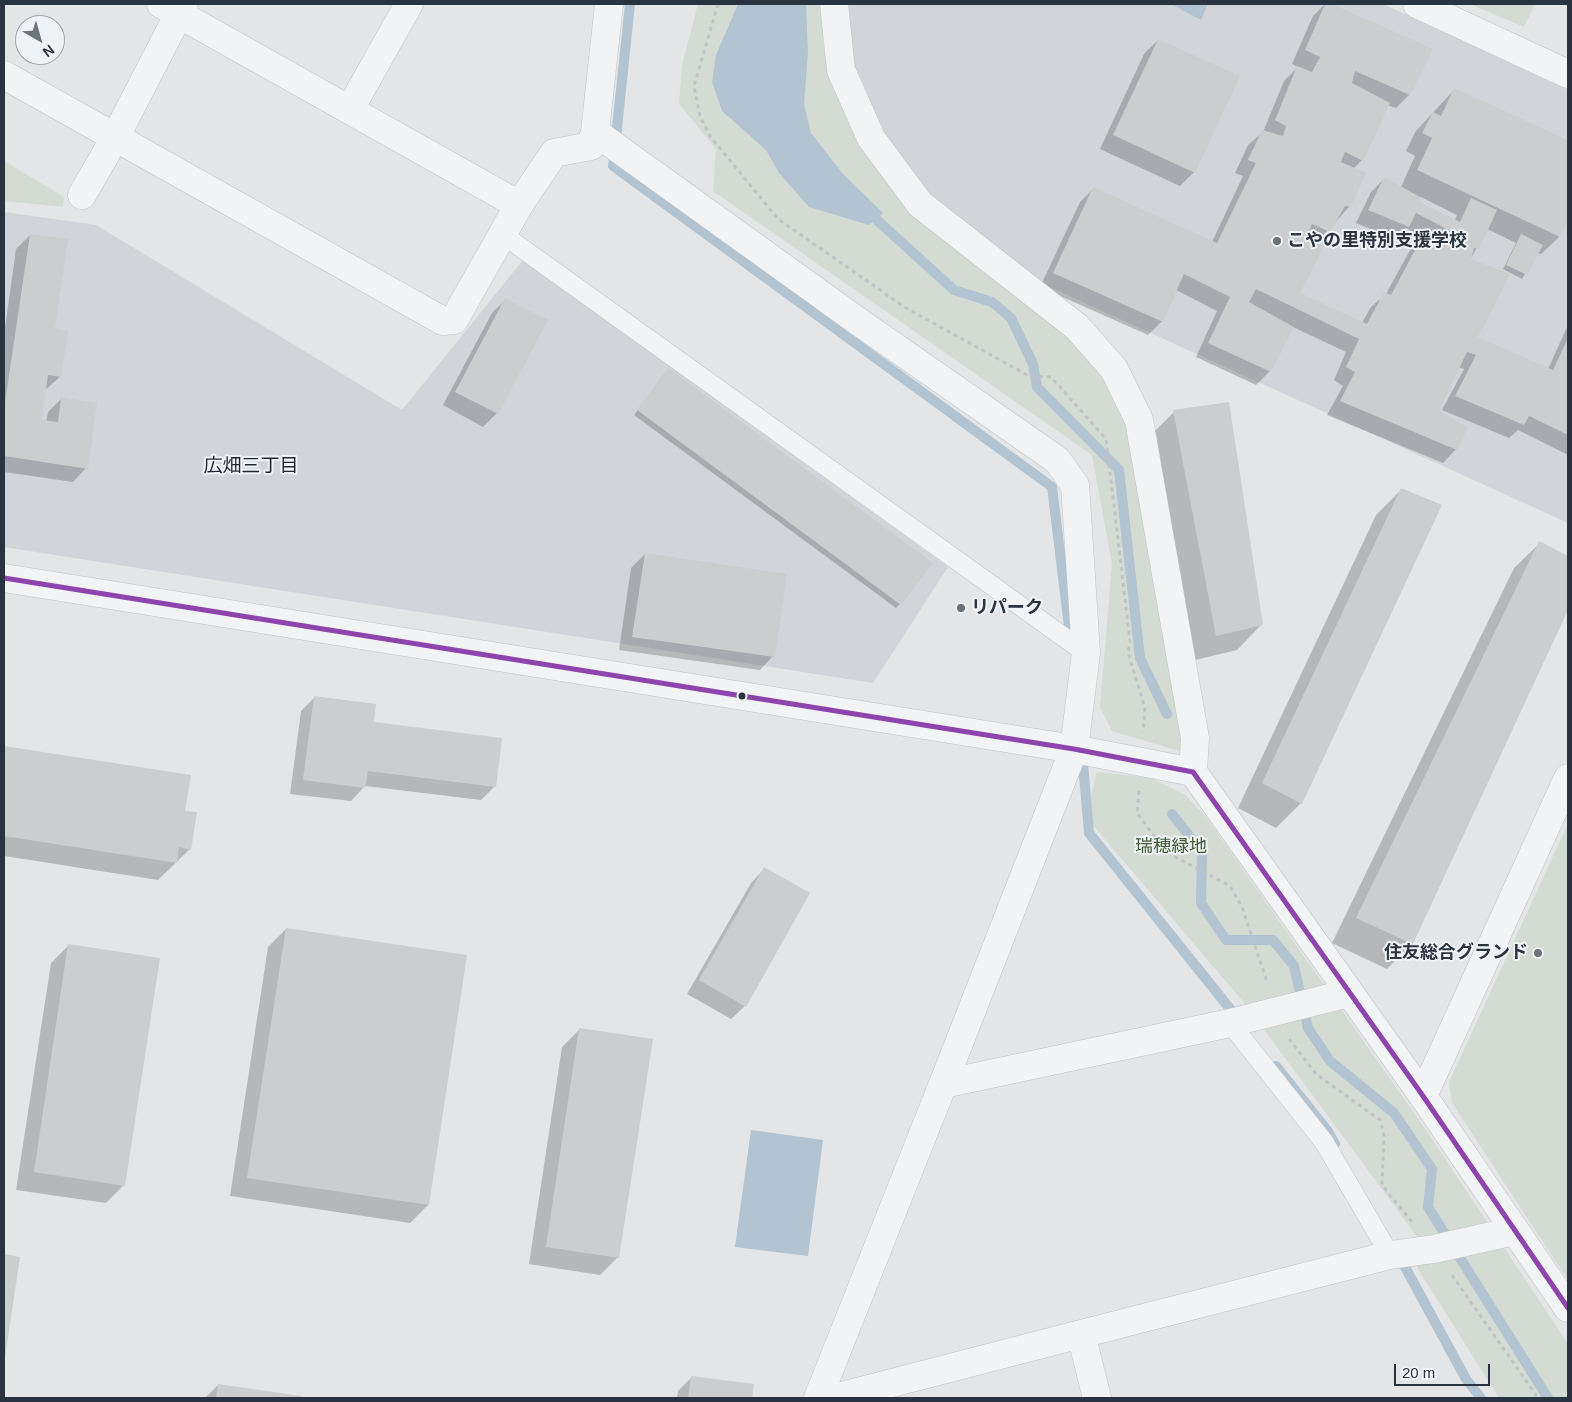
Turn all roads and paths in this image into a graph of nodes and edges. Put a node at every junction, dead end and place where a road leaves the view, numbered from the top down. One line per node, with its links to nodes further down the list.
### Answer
1 (410, 4): 9 (street)
2 (609, 4): 10 (street)
3 (718, 4): 18 (path)
4 (834, 4): 19 (street)
5 (1417, 4): 7 (street)
6 (175, 7): 9 (street); 11 (street)
7 (1568, 74)
8 (4, 75): 11 (street)
9 (350, 109): 13 (street)
10 (595, 132): 13 (street); 16 (street)
11 (116, 136): 12 (street); 14 (street)
12 (82, 195)
13 (519, 205): 14 (street)
14 (502, 234): 16 (lane)
15 (4, 578): 17 (street)
16 (1086, 653): 17 (street)
17 (1074, 749): 18 (street); 25 (street)
18 (1142, 762): 19 (street); 21 (path)
19 (1193, 772): 22 (street)
20 (1568, 778): 26 (street)
21 (1269, 988)
22 (1349, 994): 23 (street); 26 (street)
23 (1230, 1023): 25 (street); 29 (lane)
24 (1285, 1032): 28 (path)
25 (943, 1084): 32 (street)
26 (1423, 1096): 27 (street)
27 (1514, 1231): 28 (street); 30 (street)
28 (1434, 1249): 29 (street); 35 (path)
29 (1390, 1255): 31 (street)
30 (1568, 1308)
31 (1081, 1334): 33 (street); 34 (street)
32 (818, 1398)
33 (834, 1398)
34 (1097, 1398)
35 (1538, 1398)

